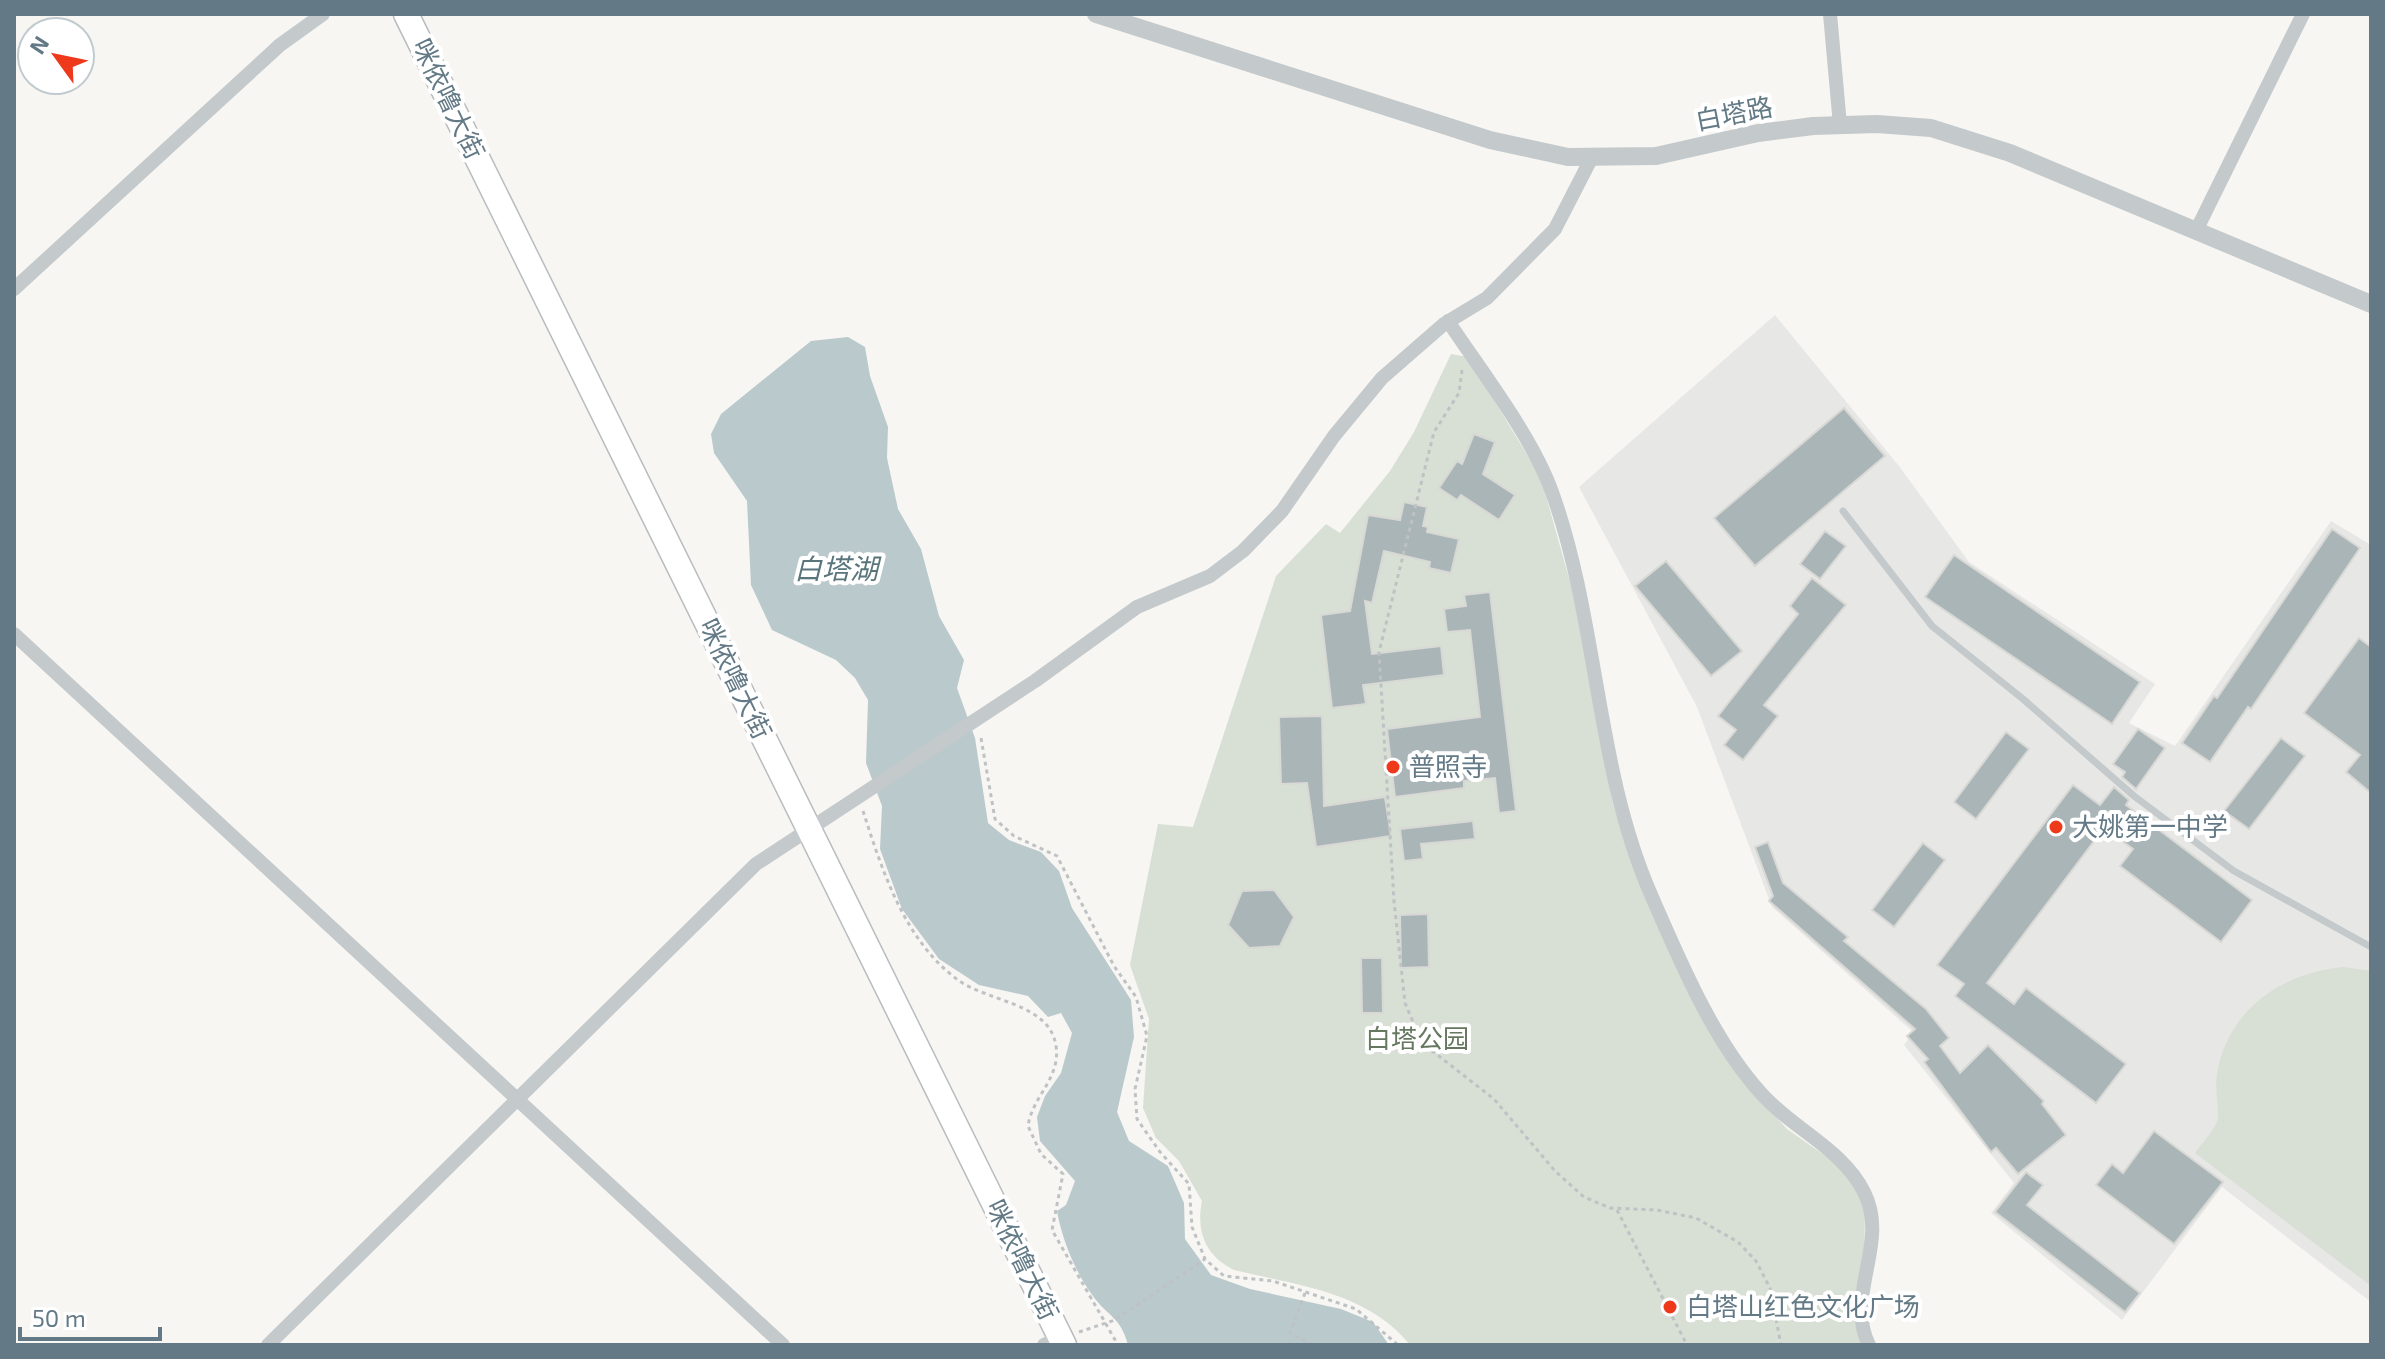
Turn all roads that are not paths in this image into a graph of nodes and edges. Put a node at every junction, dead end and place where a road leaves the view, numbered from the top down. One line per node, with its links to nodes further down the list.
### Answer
1 (323, 14): 9 (street)
2 (406, 14): 14 (highway, 咪依噜大街)
3 (1096, 14): 7 (street, 白塔路)
4 (1830, 14): 6 (street)
5 (2303, 14): 8 (street)
6 (1840, 125): 7 (street, 白塔路); 8 (street, 白塔路)
7 (1591, 159): 11 (street)
8 (2196, 231): 10 (street, 白塔路)
9 (14, 289)
10 (2371, 304)
11 (1448, 321): 14 (street); 20 (street)
12 (1843, 511): 15 (lane)
13 (14, 634): 16 (street)
14 (809, 828): 16 (street); 17 (highway, 咪依噜大街)
15 (2371, 947)
16 (517, 1100): 18 (street); 19 (street)
17 (1056, 1343)
18 (268, 1345)
19 (783, 1345)
20 (1869, 1345)

